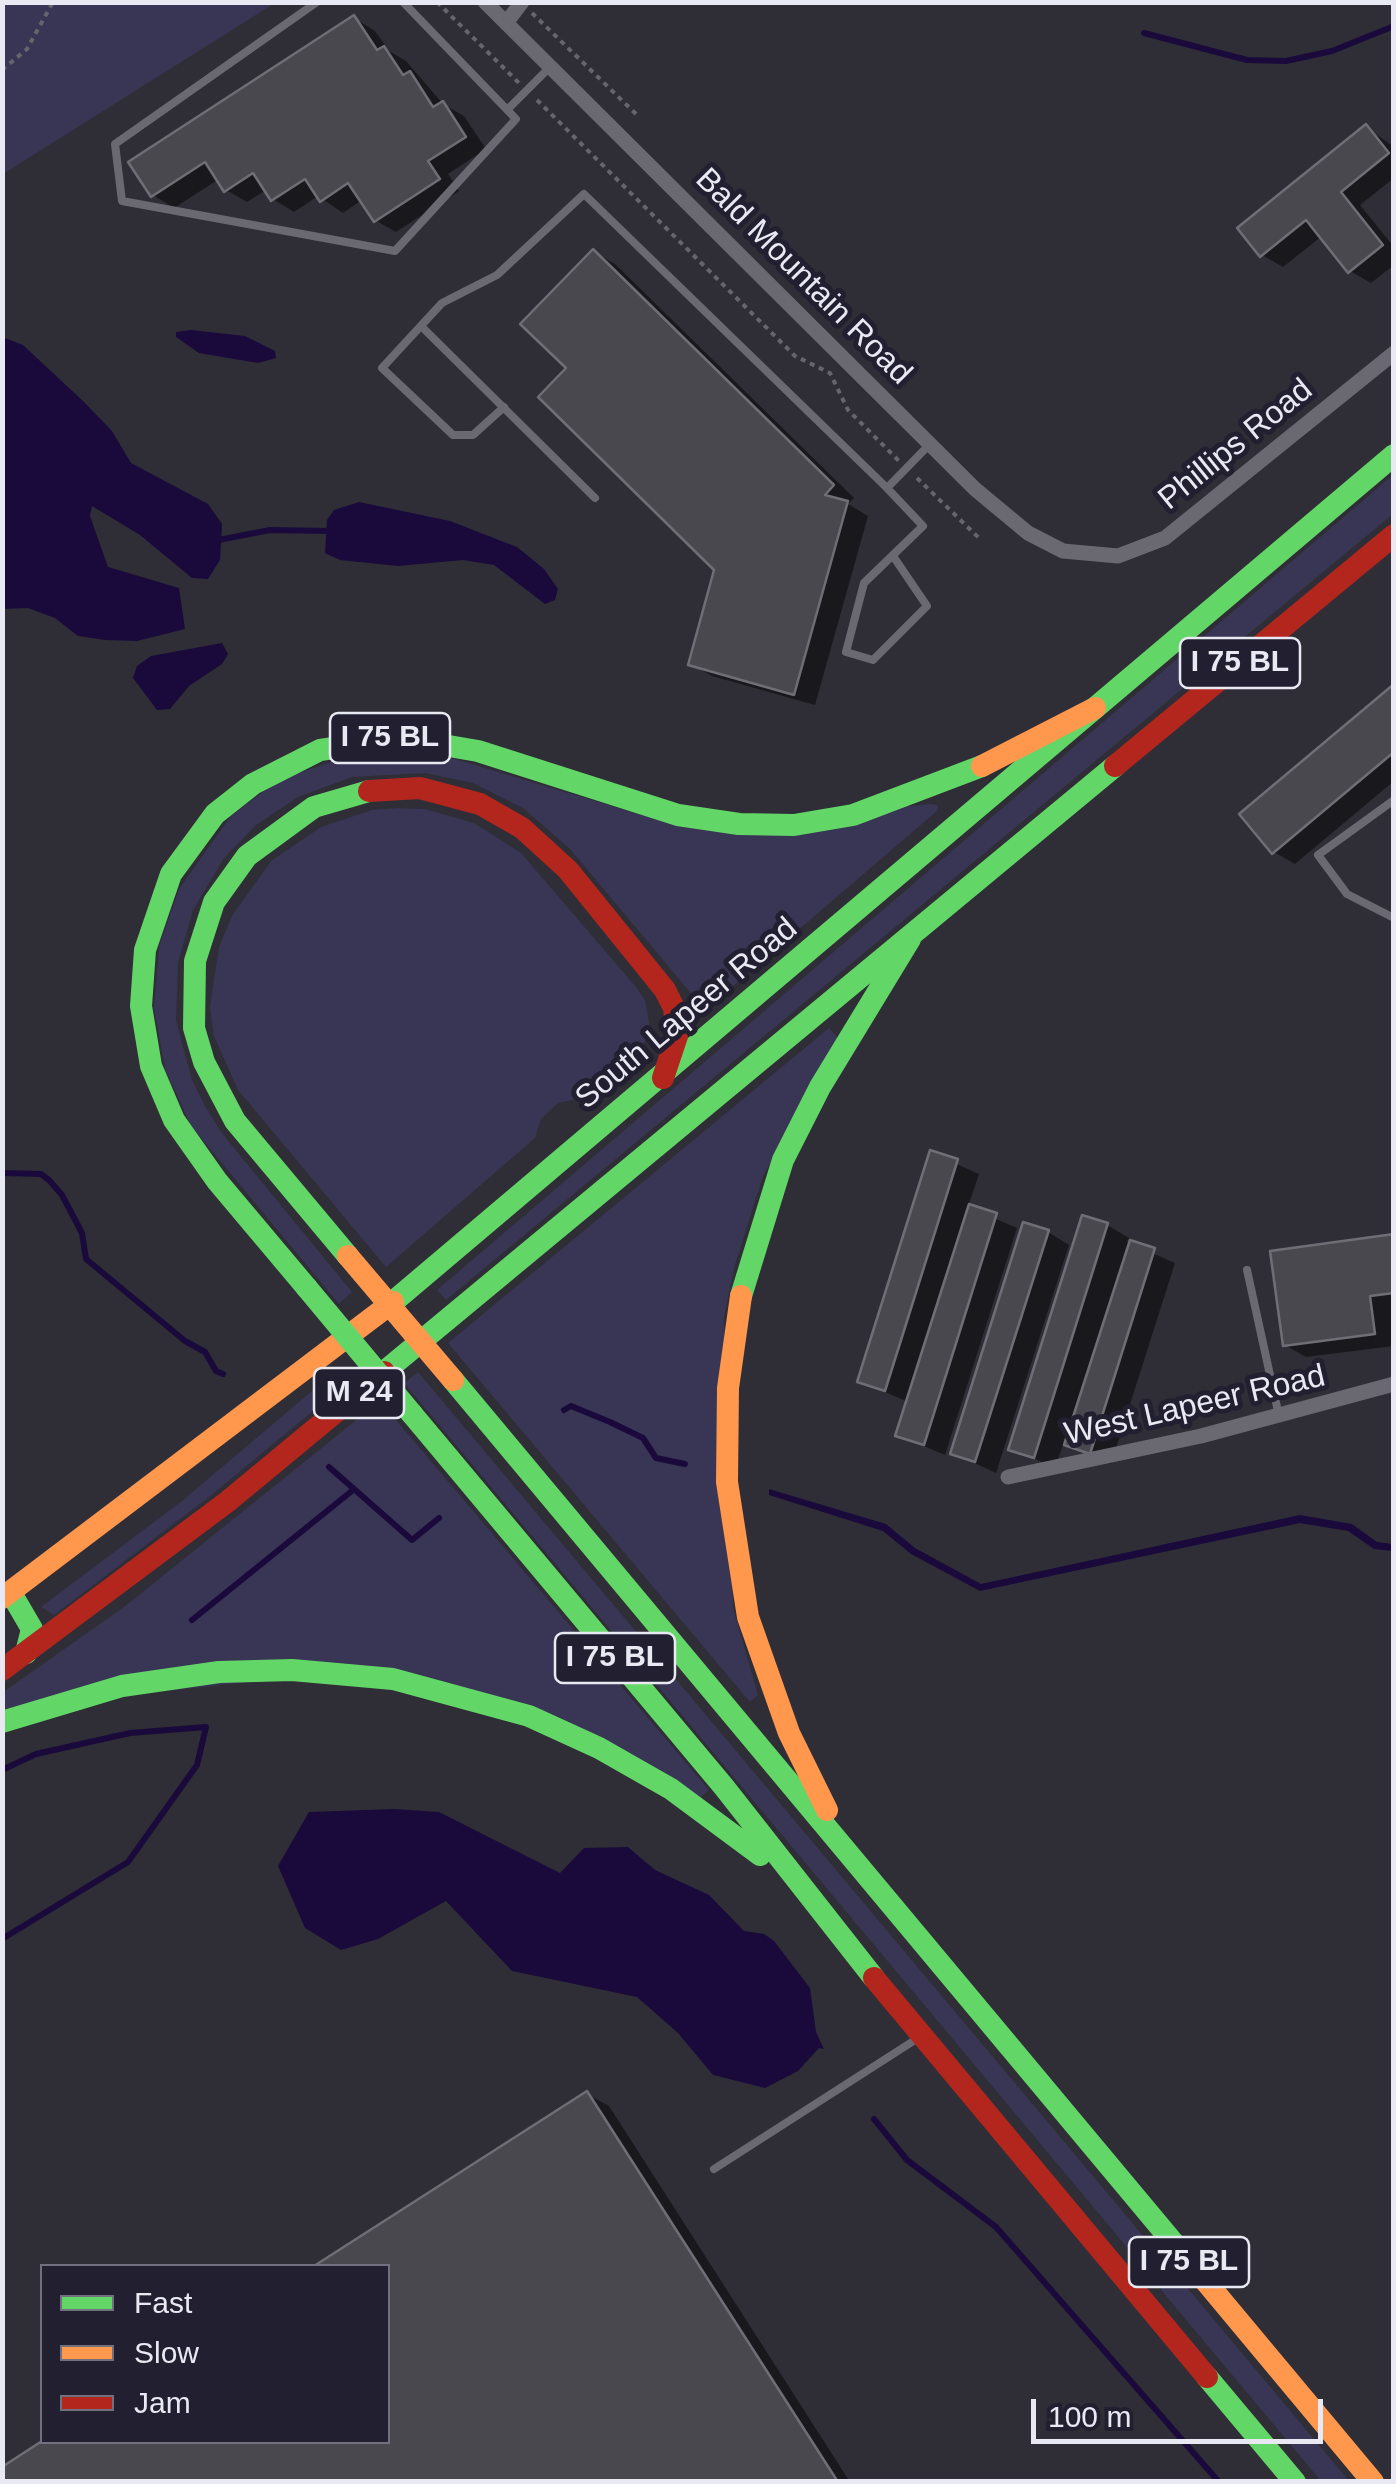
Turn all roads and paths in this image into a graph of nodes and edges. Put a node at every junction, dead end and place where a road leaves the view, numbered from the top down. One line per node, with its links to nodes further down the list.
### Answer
1 (53, 2): 9 (path)
2 (318, 2): 11 (lane)
3 (403, 2): 11 (lane)
4 (437, 2): 10 (path)
5 (485, 2): 7 (street, Bald Mountain Road)
6 (522, 3): 7 (street); 12 (path)
7 (506, 22): 8 (street, Bald Mountain Road)
8 (551, 66): 10 (lane); 16 (street, Bald Mountain Road)
9 (2, 70)
10 (526, 90): 11 (lane); 18 (path)
11 (509, 108)
12 (636, 114)
13 (421, 326): 15 (lane); 15 (lane); 19 (lane)
14 (1394, 353): 24 (street, Phillips Road)
15 (504, 408): 20 (lane)
16 (930, 444): 18 (lane); 24 (street, Bald Mountain Road)
17 (1394, 455): 25 (main road, South Lapeer Road / I 75 BL)
18 (907, 468): 19 (lane); 22 (path)
19 (887, 488): 23 (lane)
20 (596, 498)
21 (1394, 535): 28 (main road, I 75 BL)
22 (980, 539)
23 (893, 556): 23 (lane)
24 (1101, 557)
25 (1095, 708): 29 (main road, South Lapeer Road / M 24); 39 (main road, I 75 BL, bridge)
26 (1394, 800): 27 (lane)
27 (1394, 918)
28 (910, 939): 35 (main road, M 24); 38 (main road, I 75 BL)
29 (663, 1078): 34 (main road, South Lapeer Road / M 24); 38 (main road, bridge)
30 (1247, 1270): 32 (lane)
31 (1394, 1384): 32 (street, West Lapeer Road)
32 (1279, 1416): 33 (street, West Lapeer Road)
33 (1008, 1477)
34 (7, 1596): 35 (main road)
35 (26, 1654): 36 (main road, M 24)
36 (2, 1670)
37 (2, 1722): 39 (main road)
38 (852, 1858): 42 (main road, I 75 BL)
39 (814, 1905): 40 (main road, I 75 BL)
40 (922, 2035): 41 (lane); 43 (main road, I 75 BL)
41 (714, 2169)
42 (1177, 2246): 43 (lane); 45 (main road, I 75 BL)
43 (1131, 2284): 44 (main road, I 75 BL)
44 (1296, 2482)
45 (1374, 2482)

